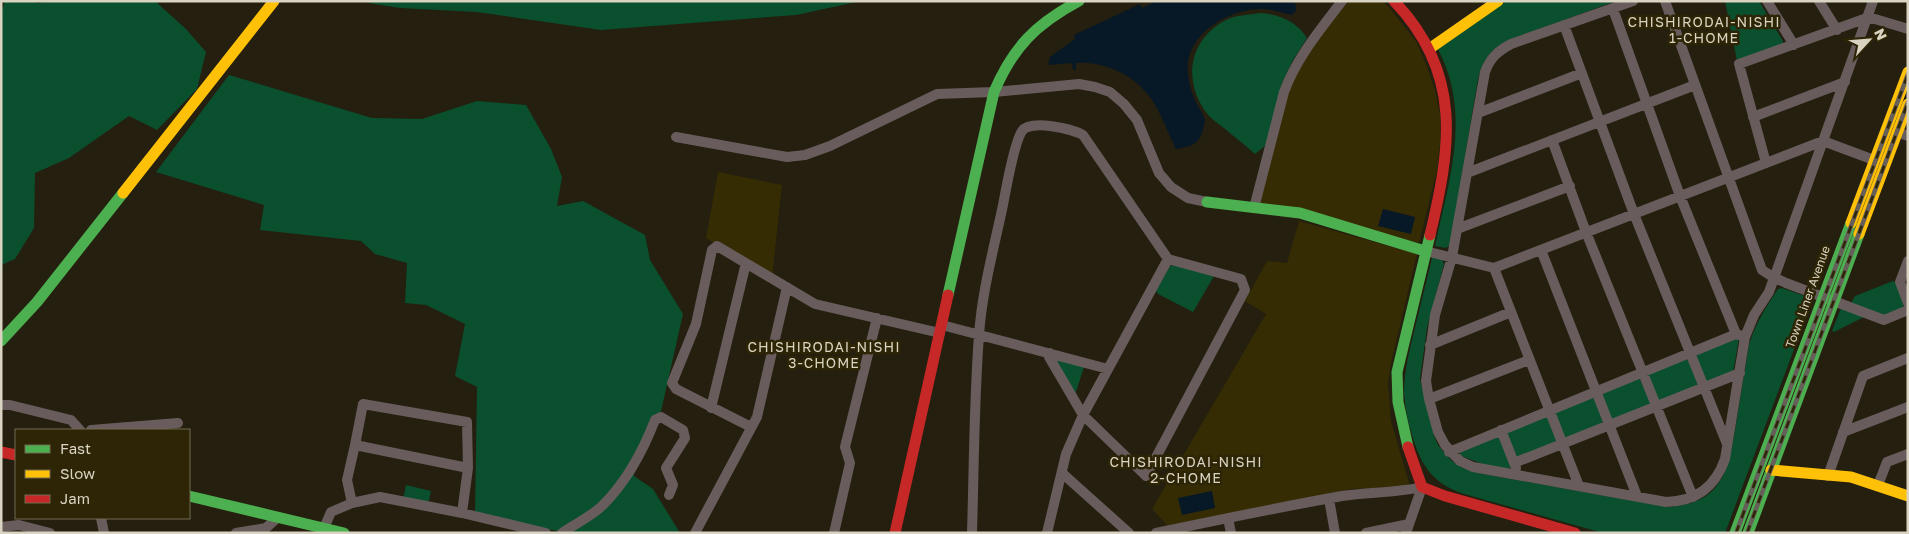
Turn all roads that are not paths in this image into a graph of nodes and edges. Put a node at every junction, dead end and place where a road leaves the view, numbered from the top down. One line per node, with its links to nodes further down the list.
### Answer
1 (274, 1): 61 (street)
2 (1342, 1): 39 (street)
3 (1498, 1): 17 (street)
4 (1633, 1): 11 (street)
5 (1665, 1): 21 (street)
6 (1767, 1): 16 (street)
7 (1819, 1): 15 (street)
8 (1873, 1): 12 (street)
9 (1078, 2): 22 (street)
10 (1399, 3): 17 (street)
11 (1613, 9): 13 (street); 23 (street)
12 (1868, 19): 14 (street); 15 (street); 20 (street)
13 (1564, 25): 19 (street); 25 (street)
14 (1908, 28)
15 (1836, 30): 16 (street)
16 (1794, 44): 26 (street)
17 (1429, 49): 44 (street)
18 (1908, 72): 32 (street, Town Liner Avenue)
19 (1582, 73): 25 (street); 27 (street)
20 (1845, 82): 26 (street); 31 (street)
21 (1695, 85): 23 (street); 35 (street)
22 (994, 92): 29 (street); 38 (street); 58 (street)
23 (1647, 103): 27 (street); 37 (street)
24 (1908, 104): 28 (street, Town Liner Avenue)
25 (1478, 113): 34 (street)
26 (1753, 117): 33 (street)
27 (1600, 122): 30 (street); 40 (street)
28 (1903, 134): 53 (street, Town Liner Avenue)
29 (676, 137)
30 (1552, 140): 34 (street); 36 (street)
31 (1823, 141): 32 (street); 33 (street); 50 (street)
32 (1874, 160): 52 (street, Town Liner Avenue)
33 (1766, 163): 35 (street)
34 (1467, 173): 41 (street)
35 (1728, 178): 37 (street); 50 (street)
36 (1570, 186): 41 (street); 42 (street)
37 (1680, 196): 40 (street); 60 (street)
38 (1207, 202): 39 (street)
39 (1254, 208): 44 (street)
40 (1634, 214): 42 (street); 63 (street)
41 (1457, 229): 45 (street)
42 (1586, 232): 43 (street); 68 (street)
43 (1541, 250): 49 (street); 71 (street)
44 (1426, 251): 45 (street); 101 (street)
45 (1452, 257): 49 (street); 62 (street)
46 (1168, 260): 59 (street); 67 (street); 78 (street)
47 (1908, 261): 54 (street)
48 (746, 263): 51 (street); 76 (street); 76 (street)
49 (1494, 268): 56 (street)
50 (1773, 277): 52 (street); 60 (street)
51 (787, 287): 57 (street); 81 (street)
52 (1823, 297): 53 (street); 133 (street, Town Liner Avenue)
53 (1834, 301): 55 (street); 95 (street, Town Liner Avenue)
54 (1908, 303)
55 (1908, 310)
56 (1511, 312): 62 (street); 66 (street)
57 (877, 318): 58 (street); 123 (street)
58 (941, 329): 59 (street); 124 (street)
59 (979, 335): 64 (street); 125 (street)
60 (1741, 336): 63 (street); 69 (street)
61 (1, 341)
62 (1430, 345): 72 (street)
63 (1690, 353): 68 (street); 70 (street)
64 (1050, 354): 67 (street); 78 (street)
65 (1908, 358): 85 (street)
66 (1529, 360): 72 (street); 77 (street)
67 (1108, 368): 78 (street)
68 (1643, 372): 71 (street); 74 (street)
69 (1740, 373): 70 (street); 88 (street)
70 (1704, 387): 74 (street); 88 (street)
71 (1596, 391): 77 (street); 80 (street)
72 (1429, 399): 90 (street)
73 (1, 405): 82 (street)
74 (1656, 406): 80 (street); 106 (street)
75 (1908, 407): 85 (street)
76 (712, 408): 81 (street)
77 (1549, 411): 84 (street); 86 (street)
78 (1083, 415): 96 (street)
79 (178, 423): 83 (street)
80 (1609, 425): 86 (street); 104 (street)
81 (750, 427): 122 (street)
82 (79, 429)
83 (103, 429)
84 (1501, 430): 90 (street); 93 (street)
85 (1843, 432): 98 (street)
86 (1562, 444): 93 (street); 100 (street)
87 (355, 445): 94 (street); 94 (street); 108 (street)
88 (1727, 445): 106 (street)
89 (1, 452): 92 (street)
90 (1449, 452): 97 (street)
91 (1908, 454): 99 (street)
92 (15, 455)
93 (1514, 463): 97 (street)
94 (468, 468): 109 (street)
95 (1771, 470): 98 (street); 134 (street, Town Liner Avenue)
96 (1062, 473): 126 (street); 127 (street)
97 (1520, 476): 100 (street)
98 (1828, 476): 99 (street)
99 (1878, 485): 105 (street)
100 (1579, 486): 104 (street)
101 (1422, 488): 107 (street); 115 (street); 132 (street)
102 (669, 495): 121 (street)
103 (190, 496): 110 (street)
104 (1637, 496): 106 (street)
105 (1908, 496)
106 (1693, 497)
107 (1329, 499): 111 (street); 130 (street)
108 (352, 503): 109 (street); 114 (street)
109 (462, 513): 120 (street)
110 (278, 517): 114 (street); 118 (street)
111 (1228, 518): 128 (street); 129 (street)
112 (101, 519): 117 (street)
113 (1, 527): 116 (street)
114 (324, 528): 119 (street)
115 (1408, 529): 131 (street)
116 (50, 533)
117 (104, 533)
118 (236, 533)
119 (344, 533)
120 (546, 533)
121 (562, 533)
122 (695, 533)
123 (834, 533)
124 (895, 533)
125 (972, 533)
126 (1047, 533)
127 (1129, 533)
128 (1156, 533)
129 (1231, 533)
130 (1335, 533)
131 (1366, 533)
132 (1575, 533)
133 (1736, 533)
134 (1748, 533)

